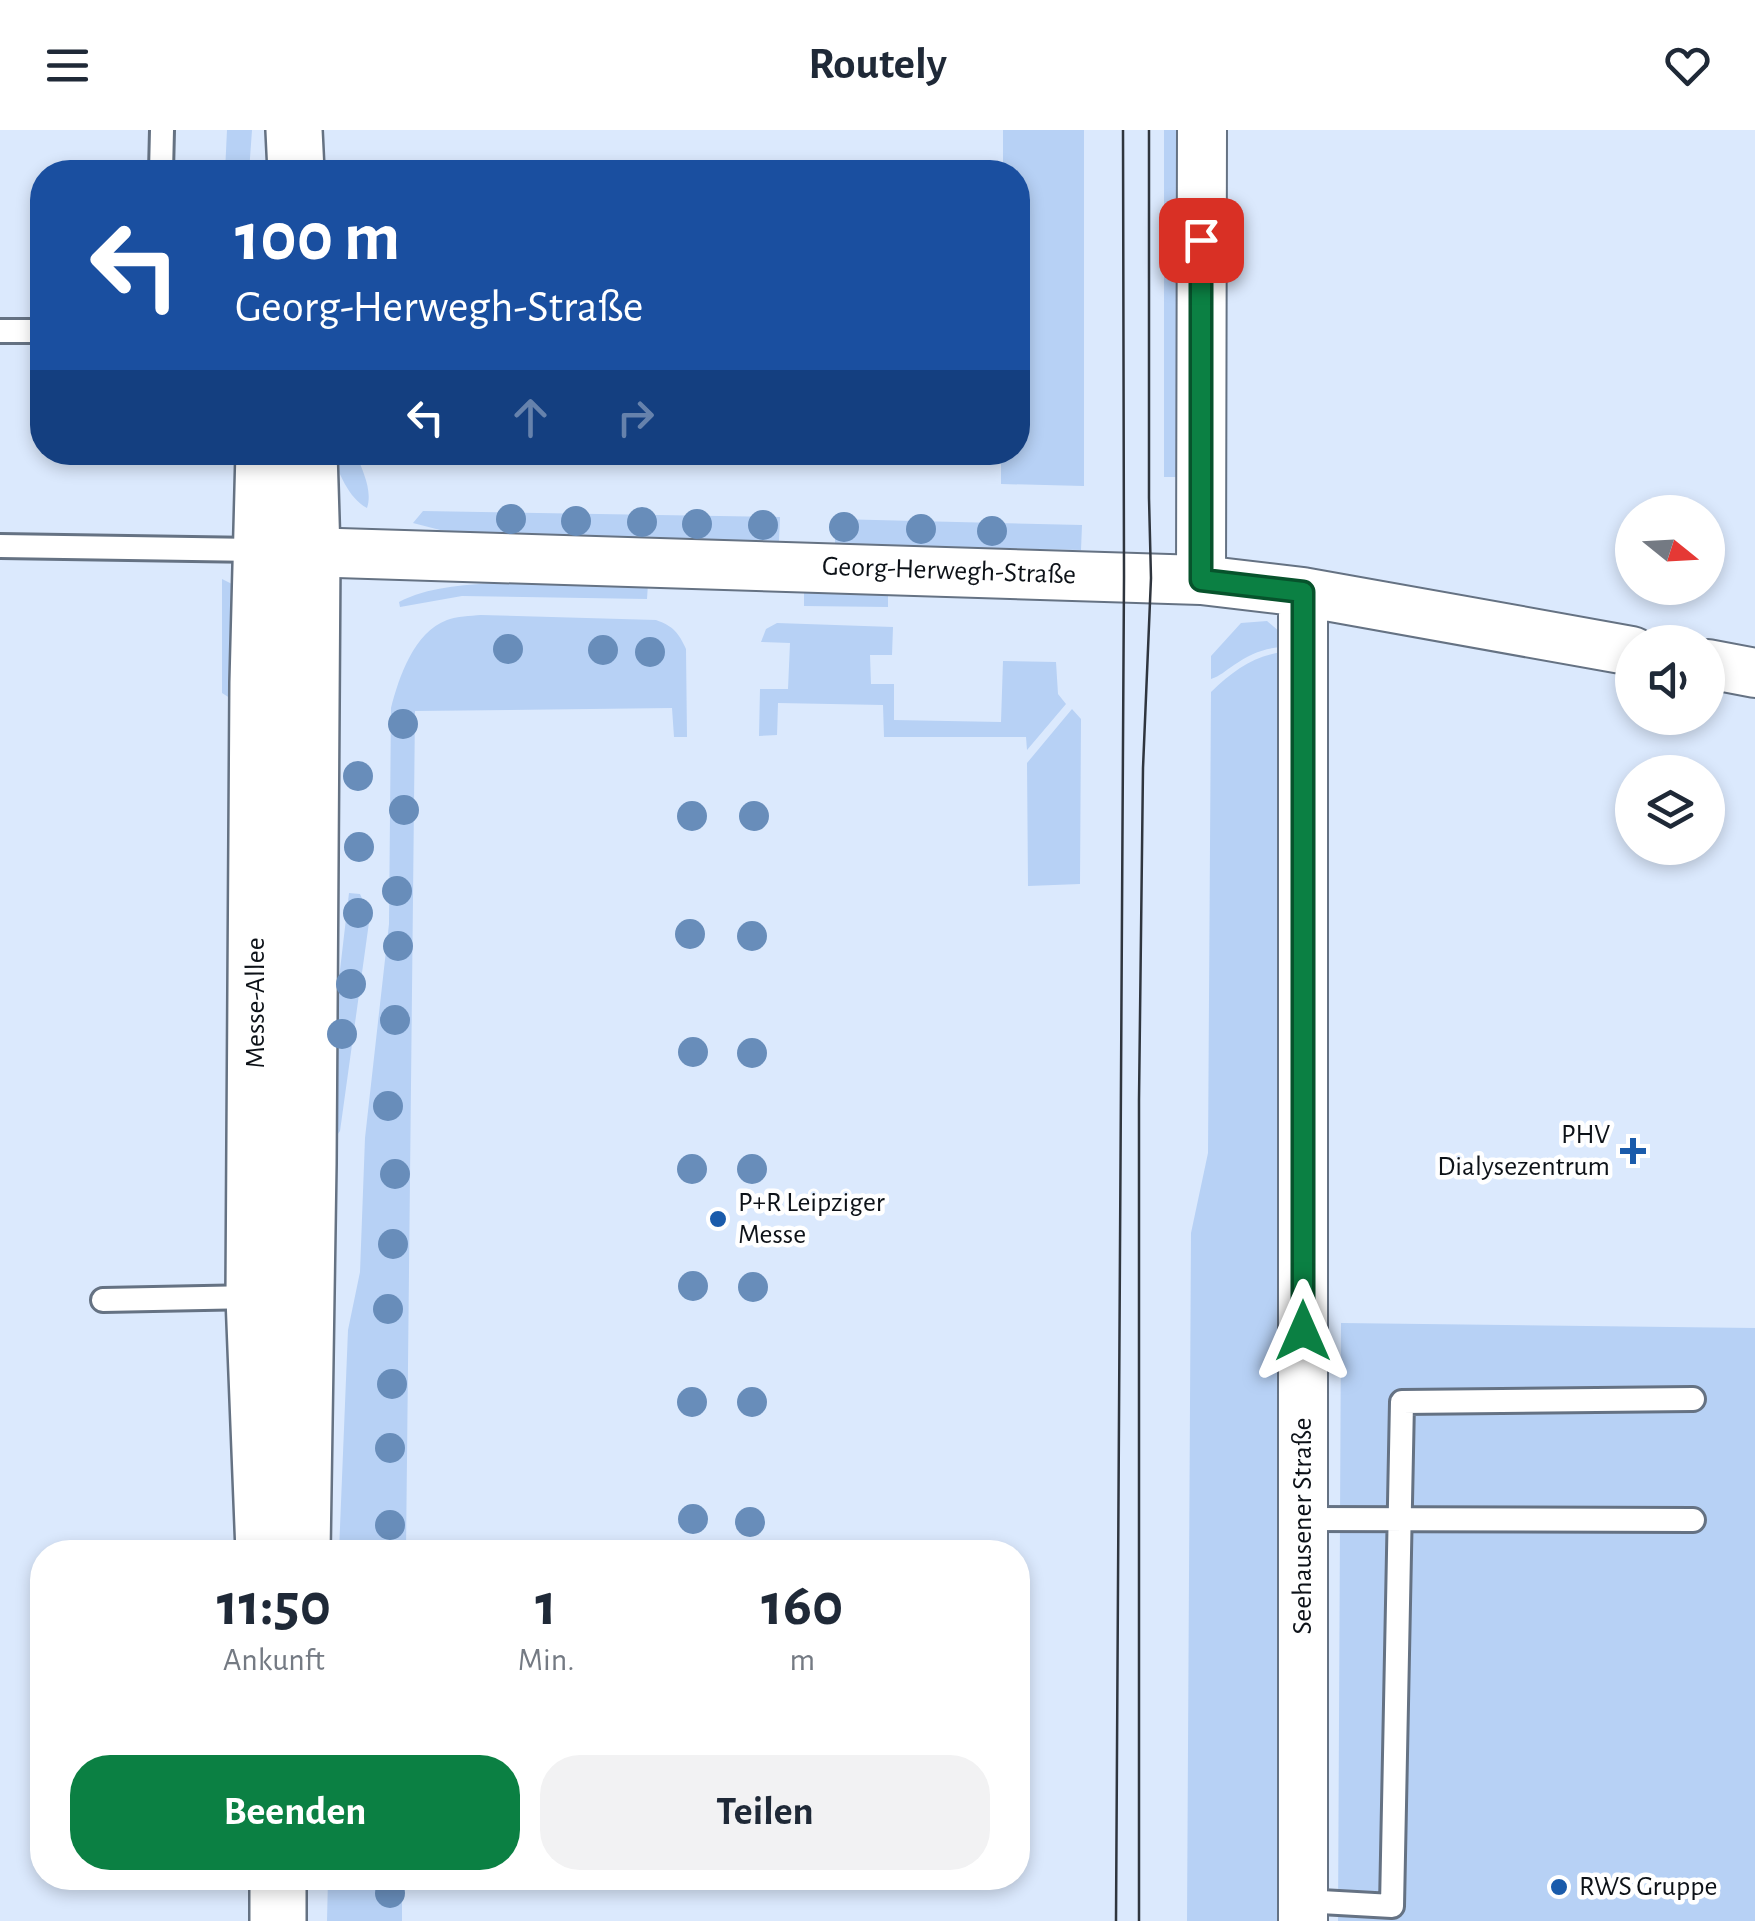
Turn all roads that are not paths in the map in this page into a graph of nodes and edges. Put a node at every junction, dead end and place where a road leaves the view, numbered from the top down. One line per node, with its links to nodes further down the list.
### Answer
1 (162, 130): 5 (lane)
2 (275, 130): 6 (main road)
3 (294, 130): 7 (main road)
4 (1202, 130): 14 (street)
5 (162, 160)
6 (274, 160)
7 (295, 160)
8 (0, 331): 9 (lane)
9 (30, 331)
10 (267, 465): 13 (main road, Messe-Allee)
11 (306, 465): 13 (main road, Messe-Allee)
12 (0, 546): 13 (lane)
13 (286, 551): 14 (street, Georg-Herwegh-Straße); 19 (main road, Messe-Allee)
14 (1201, 580): 15 (street, Georg-Herwegh-Straße)
15 (1303, 592): 16 (street, Georg-Herwegh-Straße); 22 (street, Seehausener Straße)
16 (1615, 648)
17 (1725, 667): 18 (street)
18 (1755, 672)
19 (280, 1296): 20 (lane); 25 (main road, Messe-Allee); 26 (main road, Messe-Allee)
20 (103, 1300)
21 (1693, 1399): 23 (lane)
22 (1303, 1519): 23 (lane); 27 (street, Seehausener Straße)
23 (1398, 1519): 24 (lane); 28 (lane)
24 (1693, 1520)
25 (265, 1540)
26 (301, 1540)
27 (1303, 1911): 28 (lane)
28 (1392, 1914)

